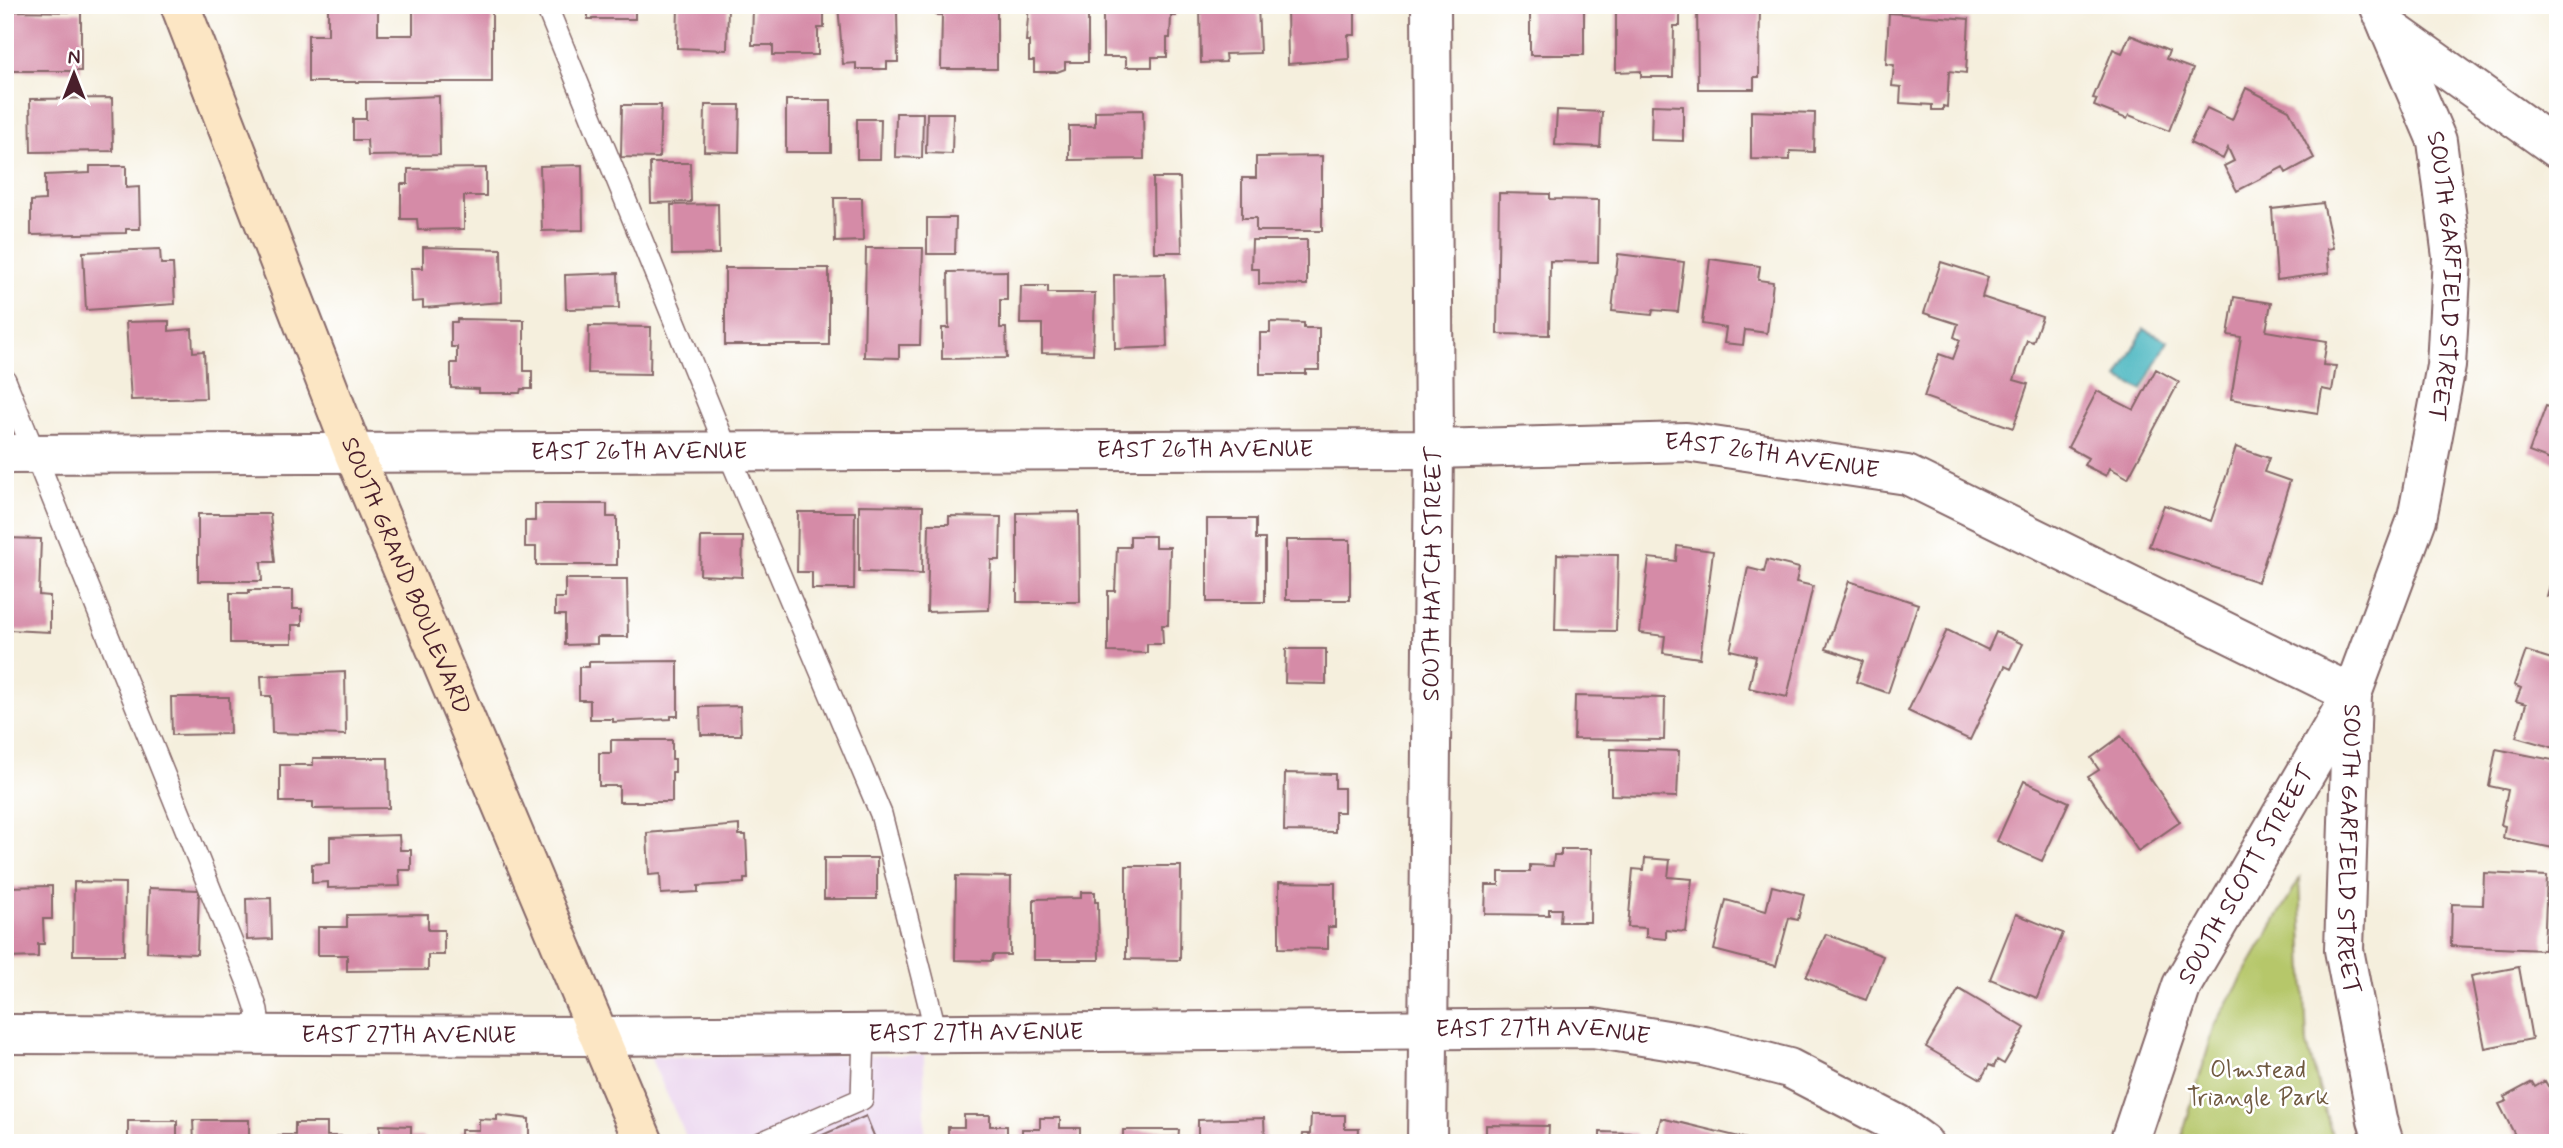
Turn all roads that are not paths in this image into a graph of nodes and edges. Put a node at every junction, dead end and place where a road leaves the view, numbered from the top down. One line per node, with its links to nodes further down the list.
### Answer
1 (180, 5): 11 (main road, SOUTH GRAND BOULEVARD)
2 (546, 5): 9 (lane)
3 (1431, 5): 8 (street, SOUTH HATCH STREET)
4 (2357, 5): 5 (street)
5 (2385, 17): 6 (street); 12 (street, SOUTH GARFIELD STREET)
6 (2558, 149)
7 (5, 380): 10 (lane)
8 (1434, 449): 9 (street, EAST 26TH AVENUE); 12 (street, EAST 26TH AVENUE); 13 (street, SOUTH HATCH STREET)
9 (728, 452): 11 (street, EAST 26TH AVENUE); 14 (lane)
10 (20, 454): 11 (street, EAST 26TH AVENUE); 17 (lane)
11 (354, 454): 18 (main road, SOUTH GRAND BOULEVARD)
12 (2352, 694): 23 (street, SOUTH SCOTT STREET); 24 (street, SOUTH GARFIELD STREET)
13 (1428, 1028): 14 (street, EAST 27TH AVENUE); 21 (street, SOUTH HATCH STREET); 22 (street, EAST 27TH AVENUE)
14 (936, 1032): 15 (street, EAST 27TH AVENUE)
15 (864, 1033): 18 (street, EAST 27TH AVENUE); 20 (lane)
16 (5, 1034): 17 (street, EAST 27TH AVENUE)
17 (260, 1035): 18 (street, EAST 27TH AVENUE)
18 (599, 1035): 19 (main road, SOUTH GRAND BOULEVARD)
19 (644, 1143)
20 (761, 1143)
21 (1427, 1143)
22 (1923, 1143)
23 (2129, 1143)
24 (2384, 1143)

